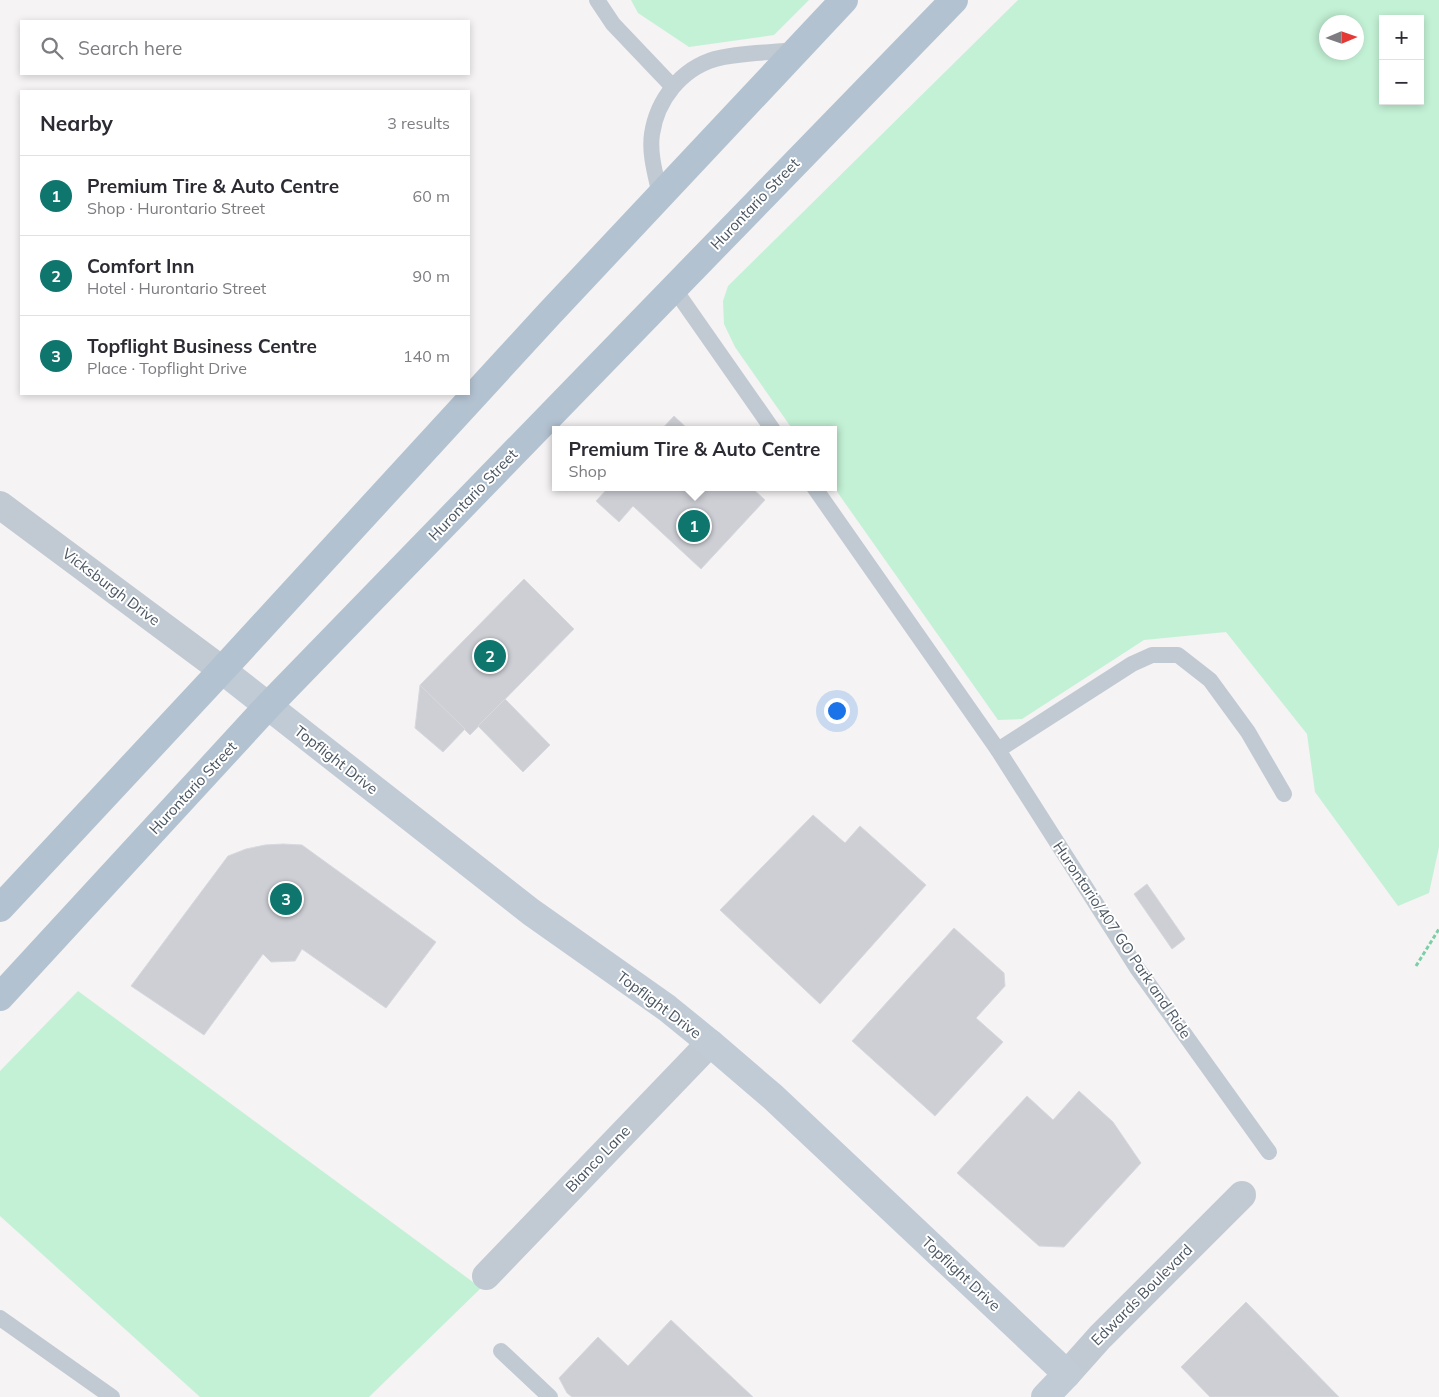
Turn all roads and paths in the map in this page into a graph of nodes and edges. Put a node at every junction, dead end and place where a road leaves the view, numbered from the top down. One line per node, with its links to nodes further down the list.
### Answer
1 (596, 0): 5 (lane)
2 (844, 0): 4 (main road)
3 (954, 0): 7 (main road, Hurontario Street)
4 (796, 50): 5 (lane); 6 (main road)
5 (672, 86): 6 (lane)
6 (660, 195): 11 (main road)
7 (673, 287): 8 (lane); 12 (main road, Hurontario Street)
8 (771, 426)
9 (817, 491): 13 (lane, Hurontario/407 GO Park and Ride)
10 (0, 505): 11 (street, Vicksburgh Drive)
11 (222, 670): 12 (street, Topflight Drive); 15 (main road)
12 (268, 706): 18 (main road, Hurontario Street); 19 (street, Topflight Drive)
13 (998, 750): 14 (lane); 20 (lane, Hurontario/407 GO Park and Ride)
14 (1284, 794)
15 (0, 908)
16 (1439, 929): 17 (path)
17 (1416, 966)
18 (0, 997)
19 (710, 1043): 22 (street, Bianco Lane); 25 (street, Topflight Drive)
20 (1269, 1152)
21 (1242, 1195): 25 (street, Edwards Boulevard)
22 (486, 1276)
23 (0, 1318): 26 (lane)
24 (501, 1351): 27 (lane)
25 (1067, 1374): 28 (street, Edwards Boulevard)
26 (112, 1397)
27 (550, 1397)
28 (1046, 1397)

